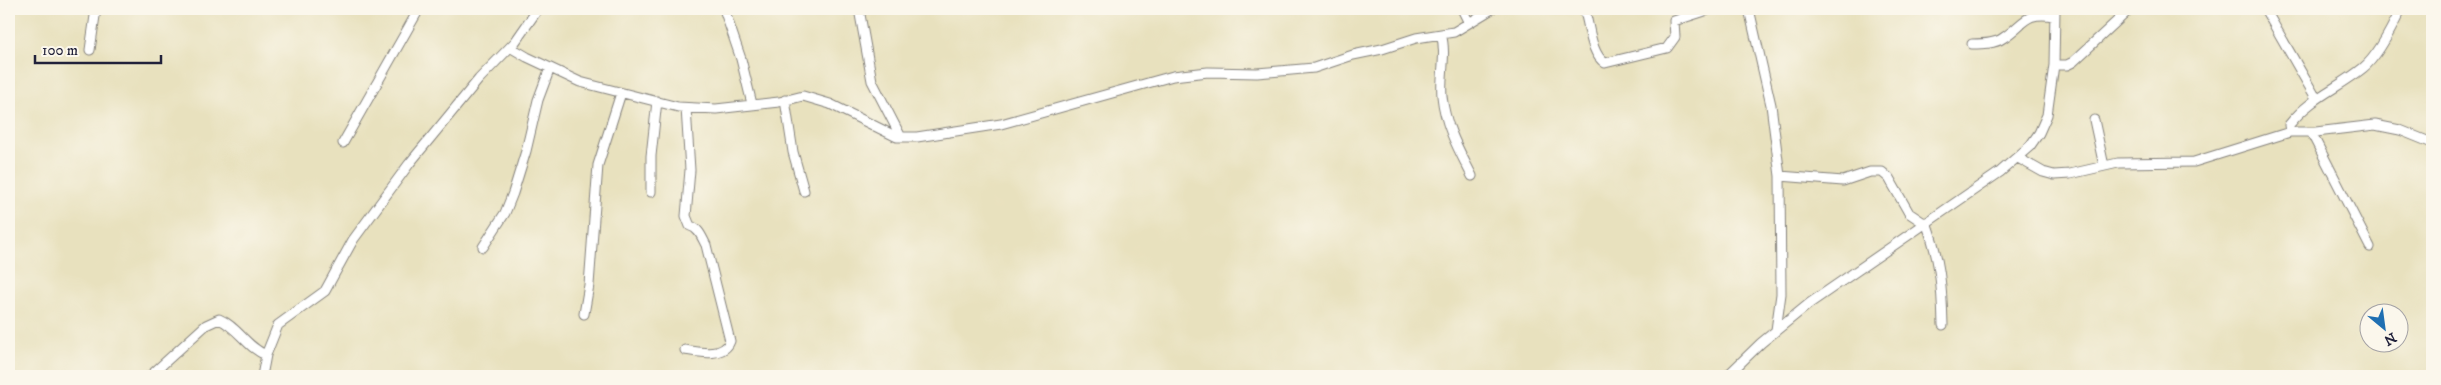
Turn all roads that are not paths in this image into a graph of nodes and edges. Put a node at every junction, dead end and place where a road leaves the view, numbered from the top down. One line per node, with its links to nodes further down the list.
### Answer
1 (96, 9): 21 (street)
2 (419, 9): 34 (street)
3 (532, 9): 16 (street)
4 (538, 9): 16 (street)
5 (724, 9): 28 (street)
6 (858, 9): 33 (street)
7 (1462, 9): 17 (street)
8 (1492, 9): 17 (street)
9 (1584, 9): 10 (street)
10 (1711, 9)
11 (1749, 9): 39 (street)
12 (2130, 9): 22 (street)
13 (2265, 9): 25 (street)
14 (2401, 9): 25 (street)
15 (2055, 12): 19 (street); 22 (street)
16 (530, 19): 20 (street)
17 (1469, 23): 18 (street)
18 (1441, 34): 33 (street); 38 (street)
19 (1972, 44)
20 (510, 46): 23 (street); 49 (street)
21 (90, 50)
22 (2054, 65): 36 (street)
23 (550, 68): 24 (street); 43 (street)
24 (620, 92): 27 (street); 45 (street)
25 (2316, 98): 31 (street)
26 (785, 100): 28 (street); 33 (street); 40 (street)
27 (657, 101): 29 (street); 41 (street)
28 (752, 104): 29 (street)
29 (686, 108): 48 (street)
30 (2094, 120): 37 (street)
31 (2290, 132): 32 (street); 37 (street)
32 (2311, 132): 35 (street); 44 (street)
33 (901, 137)
34 (343, 143)
35 (2432, 143)
36 (2018, 158): 37 (street); 42 (street)
37 (2104, 166)
38 (1472, 176)
39 (1780, 176): 42 (street); 47 (street)
40 (804, 191)
41 (651, 192)
42 (1925, 223): 46 (street); 47 (street)
43 (483, 247)
44 (2370, 247)
45 (584, 314)
46 (1943, 325)
47 (1776, 330): 52 (street)
48 (685, 350)
49 (266, 355): 50 (street); 51 (street)
50 (150, 376)
51 (262, 376)
52 (1727, 376)

